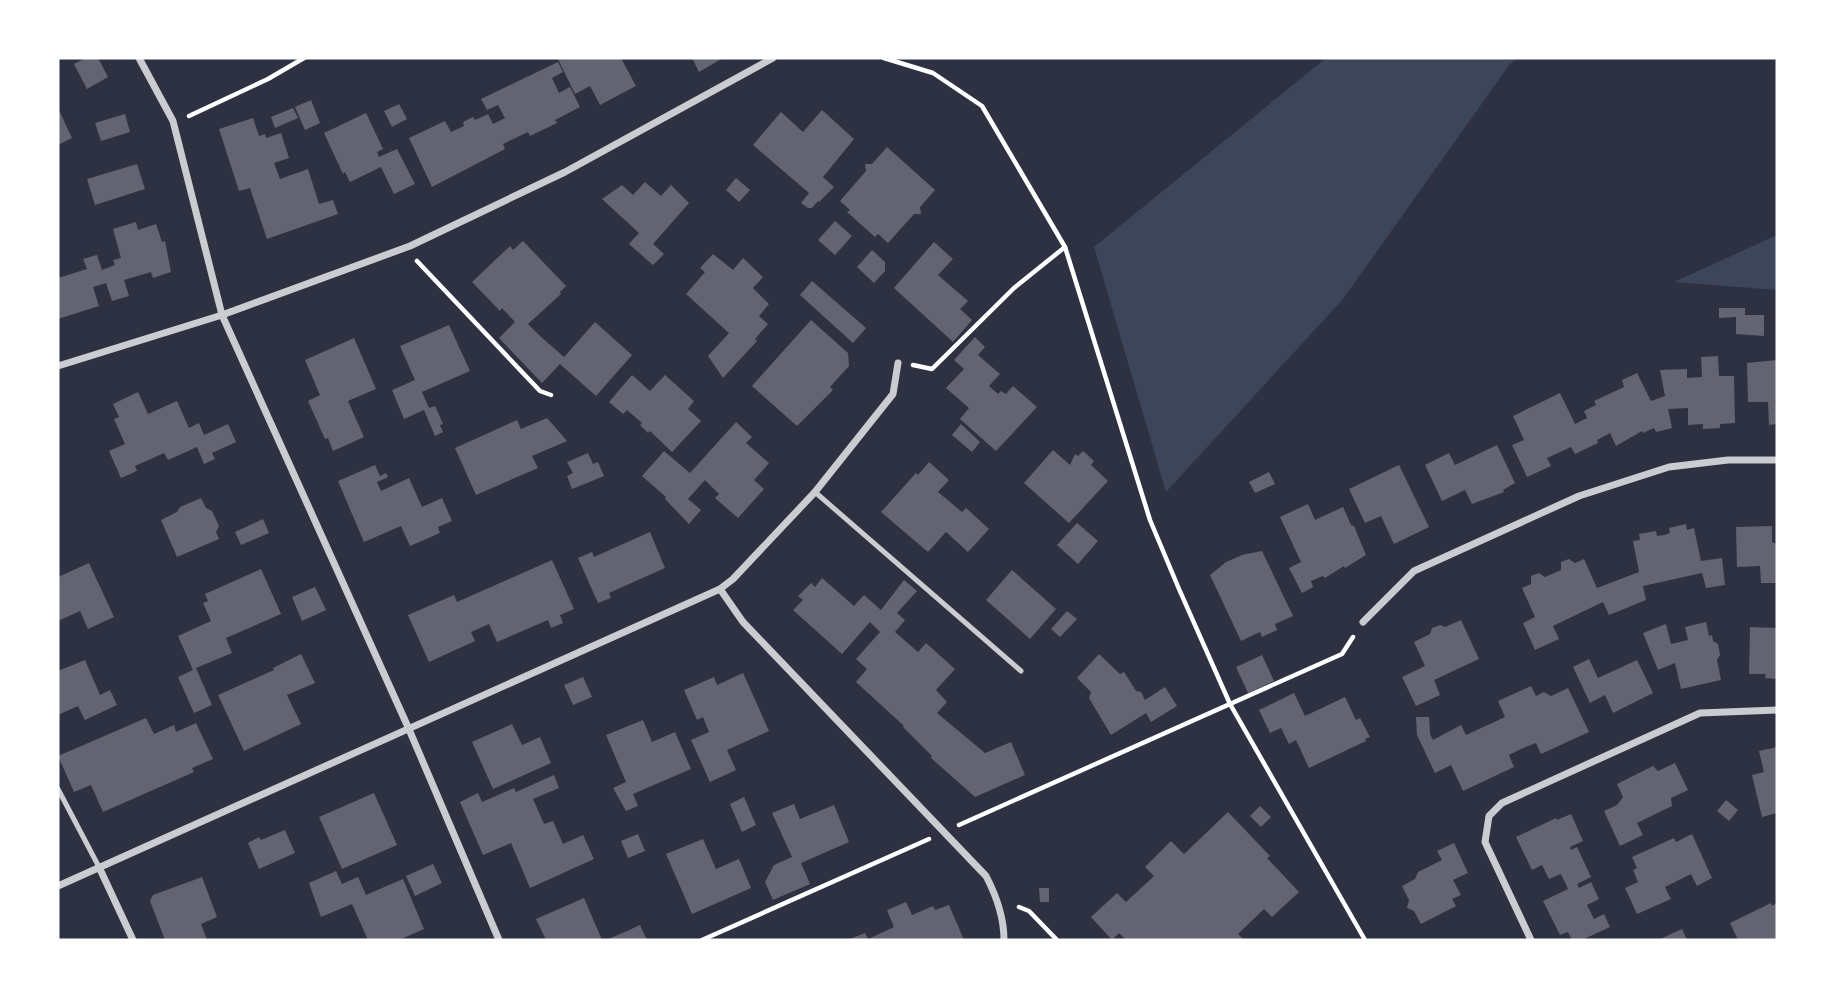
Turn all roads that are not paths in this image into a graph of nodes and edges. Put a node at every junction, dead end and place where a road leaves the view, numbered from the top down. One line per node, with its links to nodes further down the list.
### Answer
1 (139, 58): 3 (street)
2 (773, 58): 3 (street)
3 (222, 315): 5 (street); 12 (street)
4 (898, 363): 7 (street)
5 (58, 366)
6 (1777, 460): 9 (street)
7 (815, 492): 8 (street); 10 (lane)
8 (720, 589): 12 (street); 18 (street)
9 (1363, 622)
10 (1021, 671)
11 (1777, 710): 19 (street)
12 (408, 727): 14 (street); 17 (street)
13 (58, 789): 14 (lane)
14 (99, 867): 15 (street); 16 (street)
15 (58, 886)
16 (133, 940)
17 (499, 940)
18 (1004, 940)
19 (1531, 940)

